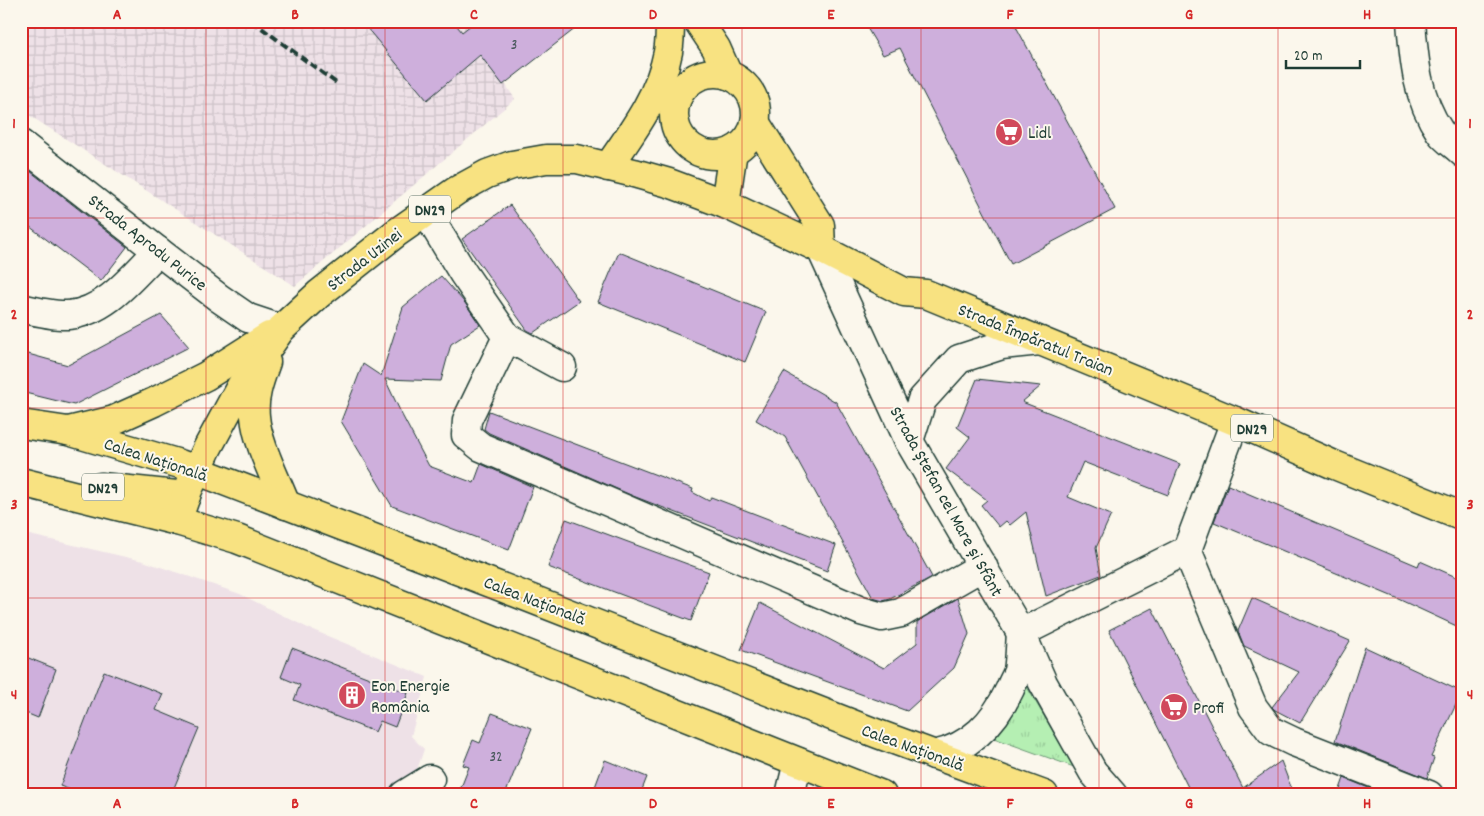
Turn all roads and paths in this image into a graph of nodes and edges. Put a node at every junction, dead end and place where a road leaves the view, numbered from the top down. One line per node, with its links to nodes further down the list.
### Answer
1 (670, 21): 5 (main road)
2 (698, 21): 4 (main road, Strada Ștefan cel Mare și Sfânt)
3 (1411, 21): 11 (street)
4 (716, 48): 5 (main road); 6 (main road, Strada Ștefan cel Mare și Sfânt)
5 (668, 52): 7 (main road)
6 (728, 75): 7 (main road); 8 (main road, Strada Ștefan cel Mare și Sfânt)
7 (667, 93): 10 (main road); 12 (main road)
8 (755, 122): 10 (main road); 15 (main road, Strada Ștefan cel Mare și Sfânt)
9 (21, 144): 16 (street, Strada Aprodu Purice)
10 (732, 151): 13 (main road)
11 (1463, 153)
12 (608, 167): 13 (main road, Strada Împăratul Traian / DN29); 14 (main road, Strada Uzinei / DN29)
13 (724, 204): 15 (main road, Strada Împăratul Traian / DN29)
14 (426, 212): 18 (main road, Strada Uzinei / DN29); 19 (street)
15 (821, 249): 20 (main road, Strada Împăratul Traian / DN29); 25 (street, Strada Ștefan cel Mare și Sfânt)
16 (158, 251): 17 (street); 18 (street, Strada Aprodu Purice)
17 (21, 308)
18 (281, 329): 24 (main road, DN29); 26 (main road, Strada Uzinei / DN29); 32 (main road)
19 (507, 337): 21 (street); 36 (street)
20 (1040, 341): 22 (main road, Strada Împăratul Traian / DN29); 25 (street)
21 (562, 367)
22 (1235, 420): 33 (main road, Strada Împăratul Traian / DN29); 35 (street)
23 (21, 424): 24 (main road, Calea Națională / DN29)
24 (68, 431): 26 (main road, Calea Națională)
25 (909, 441): 36 (street, Strada Ștefan cel Mare și Sfânt)
26 (197, 471): 30 (main road, DN29); 32 (main road, Calea Națională)
27 (21, 472): 30 (main road, Calea Națională / DN29)
28 (21, 482): 29 (main road)
29 (55, 490): 31 (main road, DN29); 34 (main road, DN29)
30 (186, 496): 34 (main road, DN29)
31 (21, 498)
32 (286, 505): 38 (main road, Calea Națională)
33 (1463, 518)
34 (177, 521): 39 (main road)
35 (1187, 550): 37 (street); 46 (street)
36 (983, 566): 37 (street, Strada Ștefan cel Mare și Sfânt)
37 (1021, 633): 38 (street); 45 (street, Strada Ștefan cel Mare și Sfânt)
38 (934, 755): 44 (main road, Calea Națională)
39 (798, 762): 42 (street); 43 (main road)
40 (430, 779): 41 (street)
41 (404, 795)
42 (790, 795)
43 (882, 795)
44 (1044, 795)
45 (1113, 795)
46 (1429, 795)

